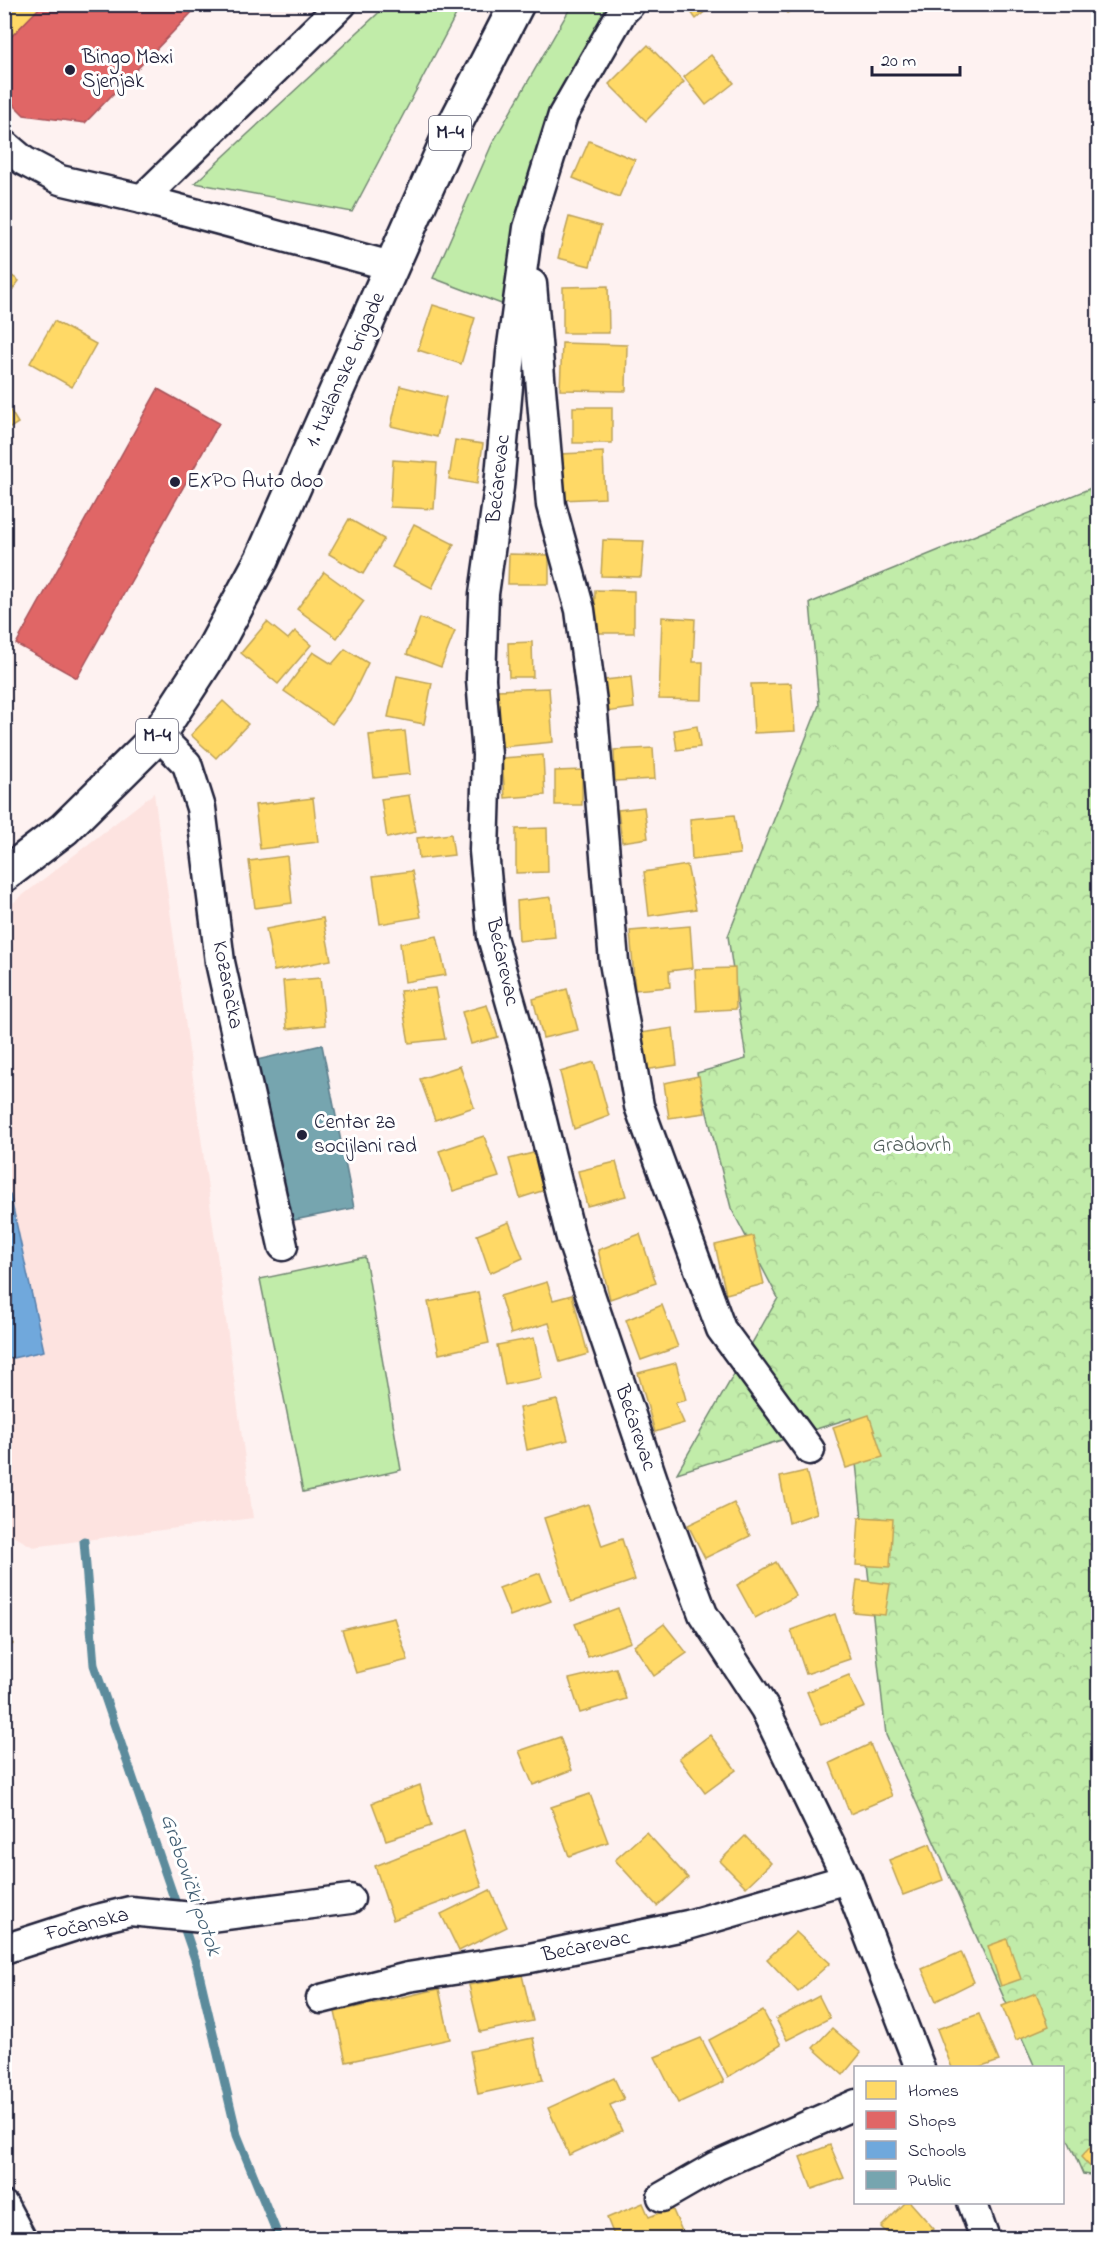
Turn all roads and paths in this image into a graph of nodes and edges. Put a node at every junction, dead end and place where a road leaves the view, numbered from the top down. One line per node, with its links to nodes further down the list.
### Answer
1 (342, 4): 5 (street)
2 (518, 4): 7 (main road, 1. tuzlanske brigade / M-4)
3 (630, 4): 6 (street, Bećarevac)
4 (4, 144): 5 (street)
5 (142, 199): 7 (street)
6 (528, 228): 11 (street); 12 (street, Bećarevac)
7 (391, 266): 8 (main road, 1. tuzlanske brigade / M-4)
8 (158, 735): 9 (main road, 1. tuzlanske brigade / M-4); 10 (street, Kozaračka)
9 (4, 875)
10 (283, 1246)
11 (810, 1450)
12 (847, 1880): 15 (street, Bećarevac); 16 (street, Bećarevac)
13 (350, 1899): 14 (street, Fočanska)
14 (4, 1949)
15 (321, 1999)
16 (920, 2066)
17 (854, 2104): 18 (street)
18 (662, 2197)
19 (973, 2204): 22 (street)
20 (4, 2206): 21 (street)
21 (21, 2238)
22 (986, 2238)

